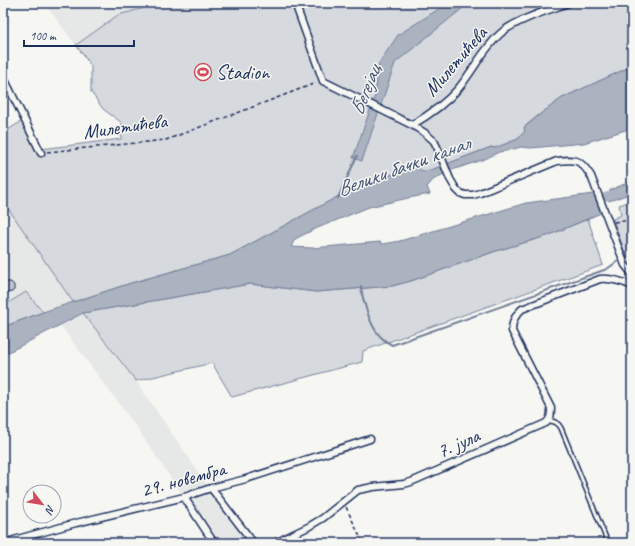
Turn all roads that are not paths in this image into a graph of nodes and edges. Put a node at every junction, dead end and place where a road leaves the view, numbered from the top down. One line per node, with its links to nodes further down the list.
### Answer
1 (295, 3): 4 (street)
2 (568, 3): 4 (street, Милетићева)
3 (3, 76): 5 (street)
4 (412, 125): 6 (street)
5 (41, 153)
6 (632, 274)
7 (632, 286): 8 (street)
8 (546, 423): 15 (street, 7. јула); 16 (lane)
9 (370, 439): 10 (street, 29. новембра)
10 (211, 488): 11 (street, 29. новембра); 14 (street)
11 (184, 497): 12 (street, 29. новембра); 13 (street)
12 (3, 543)
13 (214, 543)
14 (254, 543)
15 (275, 543)
16 (608, 543)

